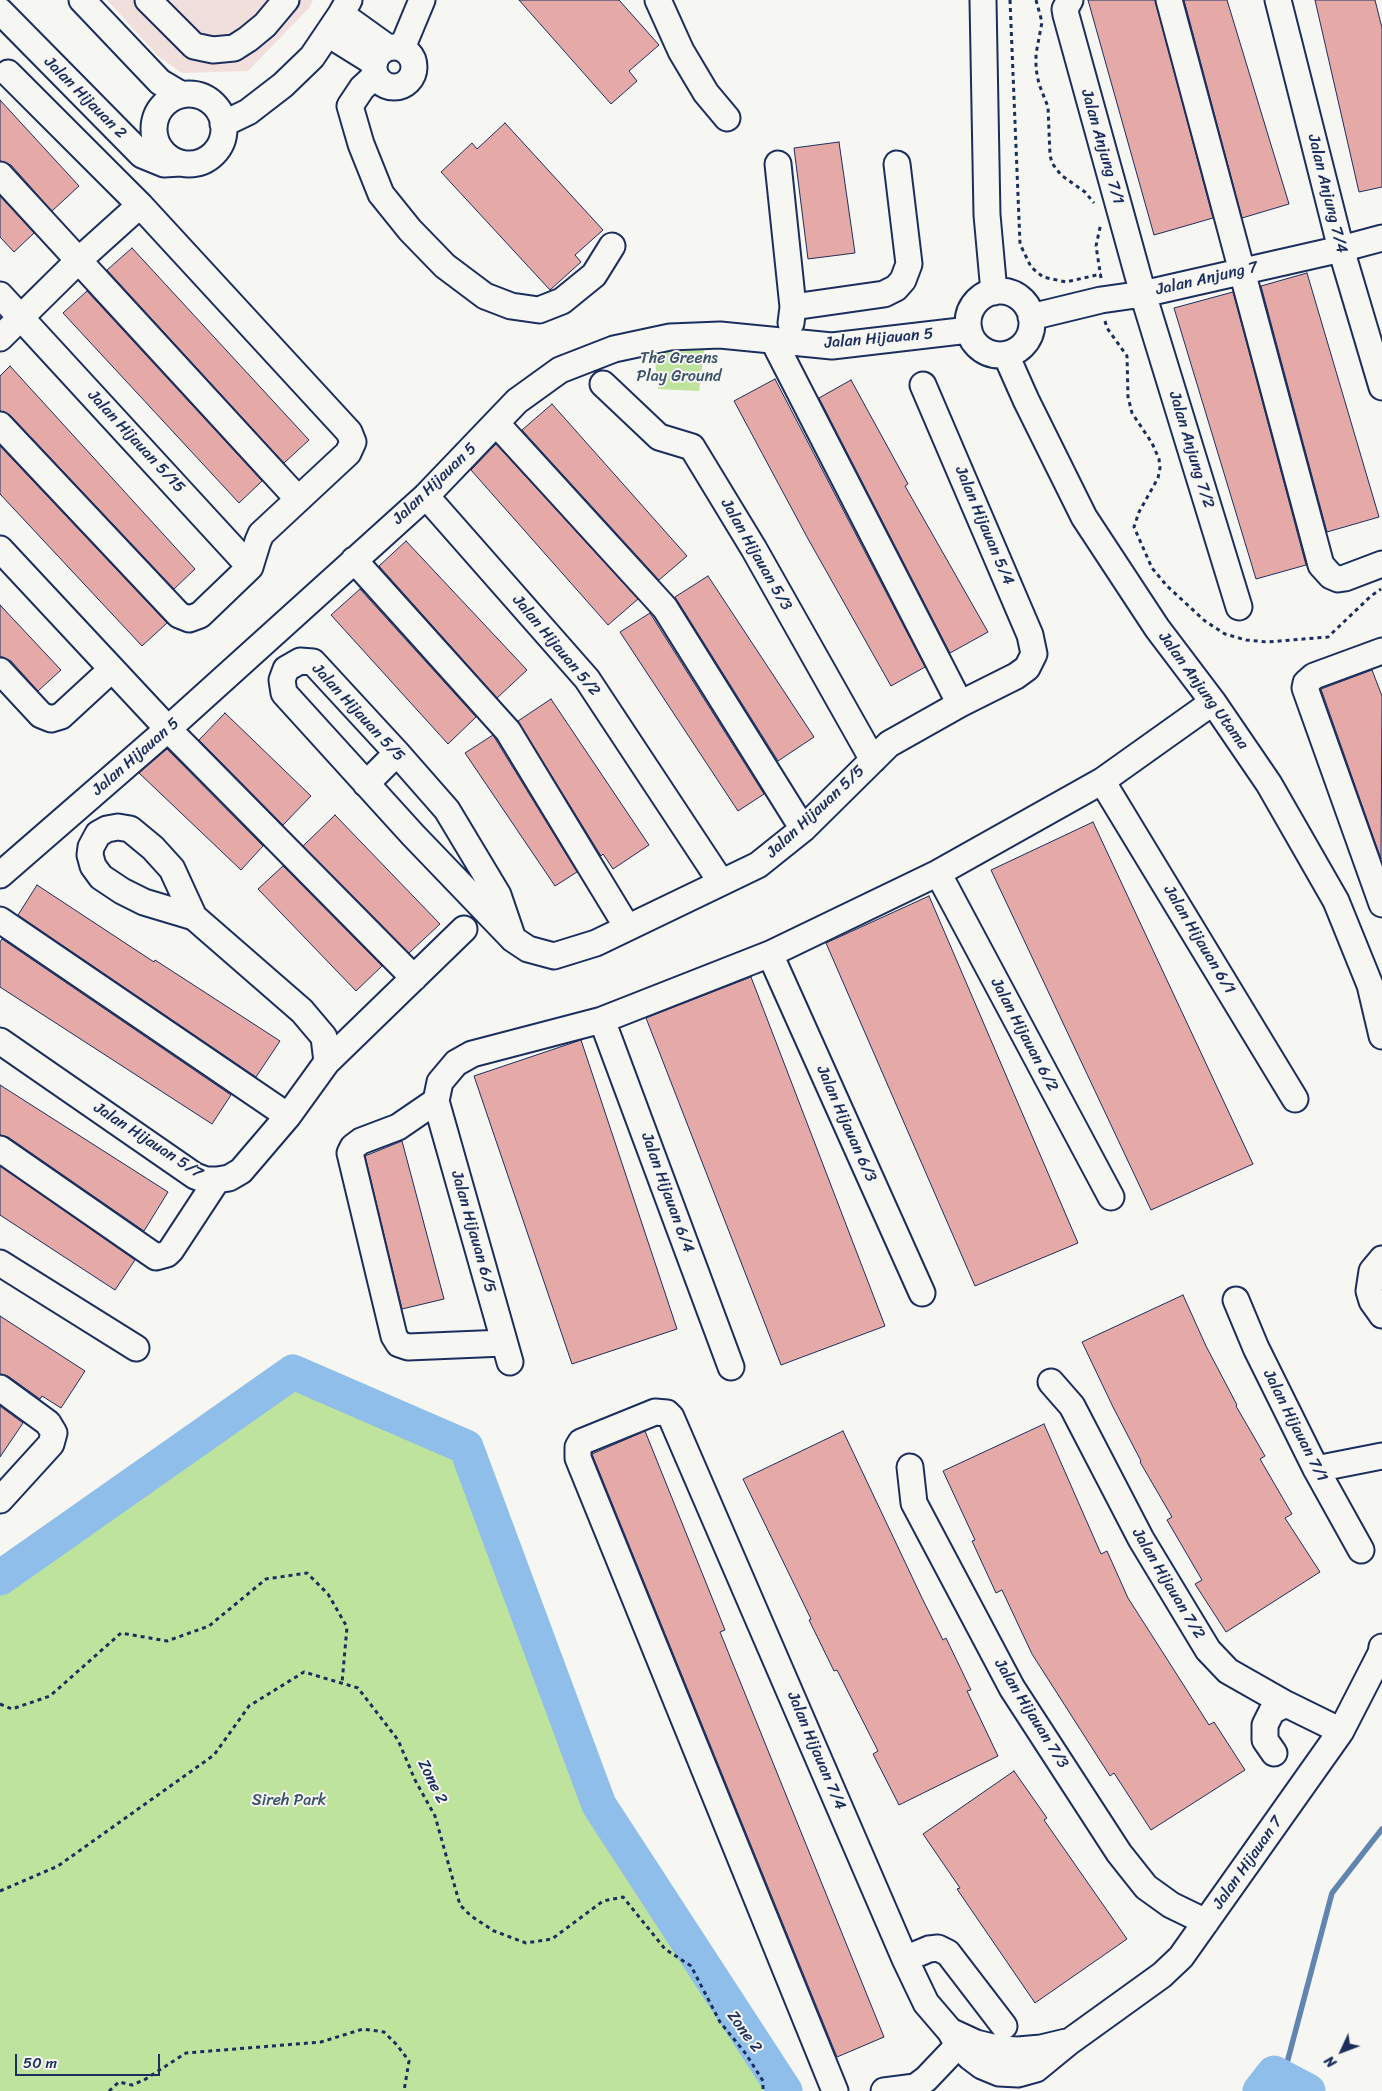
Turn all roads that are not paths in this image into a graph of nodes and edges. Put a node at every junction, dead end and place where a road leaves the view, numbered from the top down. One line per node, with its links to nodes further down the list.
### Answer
1 (82, 0): 14 (street)
2 (148, 0): 3 (street)
3 (286, 0)
4 (422, 0): 12 (street)
5 (658, 0): 15 (street)
6 (983, 0): 27 (street)
7 (1070, 0): 28 (street, Jalan Anjung 7/1)
8 (1169, 0): 26 (street)
9 (1278, 0): 24 (street, Jalan Anjung 7/4)
10 (0, 11): 17 (street, Jalan Hijauan 2)
11 (339, 16): 12 (street); 16 (street)
12 (384, 58): 23 (street)
13 (3, 72): 21 (street)
14 (182, 95): 16 (street); 17 (street)
15 (728, 118)
16 (224, 124): 17 (street)
17 (181, 163)
18 (778, 164): 30 (street)
19 (897, 164): 30 (street)
20 (0, 175): 25 (street)
21 (140, 205): 25 (street); 43 (street)
22 (1382, 238): 24 (street, Jalan Anjung 7)
23 (612, 246)
24 (1341, 249): 26 (street, Jalan Anjung 7); 39 (street, Jalan Anjung 7/4)
25 (79, 260): 32 (street); 43 (street)
26 (1241, 271): 28 (street, Jalan Anjung 7); 46 (street)
27 (994, 292): 31 (street); 33 (street)
28 (1143, 294): 31 (street, Jalan Anjung 7); 48 (street, Jalan Anjung 7/2)
29 (0, 296): 32 (street, Jalan Hijauan 5/15)
30 (793, 307): 35 (street)
31 (1032, 317): 36 (street)
32 (21, 318): 34 (street); 47 (street, Jalan Hijauan 5/15)
33 (969, 330): 35 (street, Jalan Hijauan 5); 36 (street)
34 (0, 338)
35 (781, 342): 40 (street, Jalan Hijauan 5); 54 (street)
36 (1006, 355): 53 (street, Jalan Anjung Utama)
37 (603, 384): 57 (street, Jalan Hijauan 5/3)
38 (924, 385): 50 (street, Jalan Hijauan 5/4)
39 (1382, 386)
40 (496, 423): 42 (street, Jalan Hijauan 5); 61 (street)
41 (0, 425): 47 (street)
42 (426, 496): 45 (street, Jalan Hijauan 5); 65 (street, Jalan Hijauan 5/2)
43 (298, 499): 47 (street)
44 (0, 548): 51 (street)
45 (354, 560): 55 (street, Jalan Hijauan 5); 69 (street)
46 (1382, 564)
47 (250, 567)
48 (1240, 607)
49 (1382, 651): 66 (street)
50 (1027, 668): 54 (street, Jalan Hijauan 5/5)
51 (112, 669): 52 (street); 55 (street)
52 (0, 671)
53 (1213, 702): 58 (street); 75 (street, Jalan Anjung Utama)
54 (960, 704): 57 (street, Jalan Hijauan 5/5)
55 (168, 729): 64 (street, Jalan Hijauan 5); 73 (street)
56 (397, 753): 59 (street); 59 (street, Jalan Hijauan 5/5); 60 (street, Jalan Hijauan 5/5)
57 (873, 760): 61 (street, Jalan Hijauan 5/5)
58 (1102, 781): 63 (street); 78 (street, Jalan Hijauan 6/1)
59 (366, 784): 62 (street, Jalan Hijauan 5/5)
60 (447, 810): 62 (street); 71 (street, Jalan Hijauan 5/5)
61 (803, 829): 65 (street, Jalan Hijauan 5/5)
62 (413, 835): 71 (street, Jalan Hijauan 5/5)
63 (938, 874): 72 (street); 83 (street, Jalan Hijauan 6/2)
64 (0, 875)
65 (721, 882): 69 (street, Jalan Hijauan 5/5)
66 (1382, 904)
67 (194, 916): 77 (street)
68 (0, 920): 80 (street)
69 (627, 927): 71 (street, Jalan Hijauan 5/5)
70 (464, 929): 73 (street, Jalan Hijauan 5/7)
71 (512, 939)
72 (770, 954): 74 (street); 86 (street, Jalan Hijauan 6/3)
73 (414, 978): 77 (street, Jalan Hijauan 5/7)
74 (602, 1020): 79 (street); 90 (street, Jalan Hijauan 6/4)
75 (1382, 1036)
76 (0, 1041): 82 (street, Jalan Hijauan 5/7)
77 (328, 1062): 80 (street, Jalan Hijauan 5/7)
78 (1295, 1099)
79 (436, 1101): 79 (street, Jalan Hijauan 6/5)
80 (288, 1116): 82 (street, Jalan Hijauan 5/7)
81 (0, 1149): 82 (street)
82 (217, 1180)
83 (1111, 1197)
84 (1382, 1259): 88 (street)
85 (0, 1263): 89 (street)
86 (922, 1293)
87 (1236, 1300): 95 (street, Jalan Hijauan 7/1)
88 (1382, 1315)
89 (136, 1348)
90 (731, 1367)
91 (1050, 1382): 99 (street, Jalan Hijauan 7/2)
92 (0, 1388): 96 (street)
93 (1382, 1456): 95 (street)
94 (910, 1467): 102 (street, Jalan Hijauan 7/3)
95 (1316, 1469): 97 (street, Jalan Hijauan 7/1)
96 (0, 1500)
97 (1361, 1550)
98 (1382, 1647): 100 (street, Jalan Hijauan 7)
99 (1286, 1704): 100 (street, Jalan Hijauan 7/2); 101 (street)
100 (1341, 1731): 102 (street, Jalan Hijauan 7)
101 (1274, 1753)
102 (1206, 1922): 105 (street, Jalan Hijauan 7)
103 (905, 1959): 104 (street); 105 (street, Jalan Hijauan 7/4); 106 (street, Jalan Hijauan 7/4)
104 (1004, 2026)
105 (958, 2038): 107 (street)
106 (835, 2091)
107 (884, 2091)

